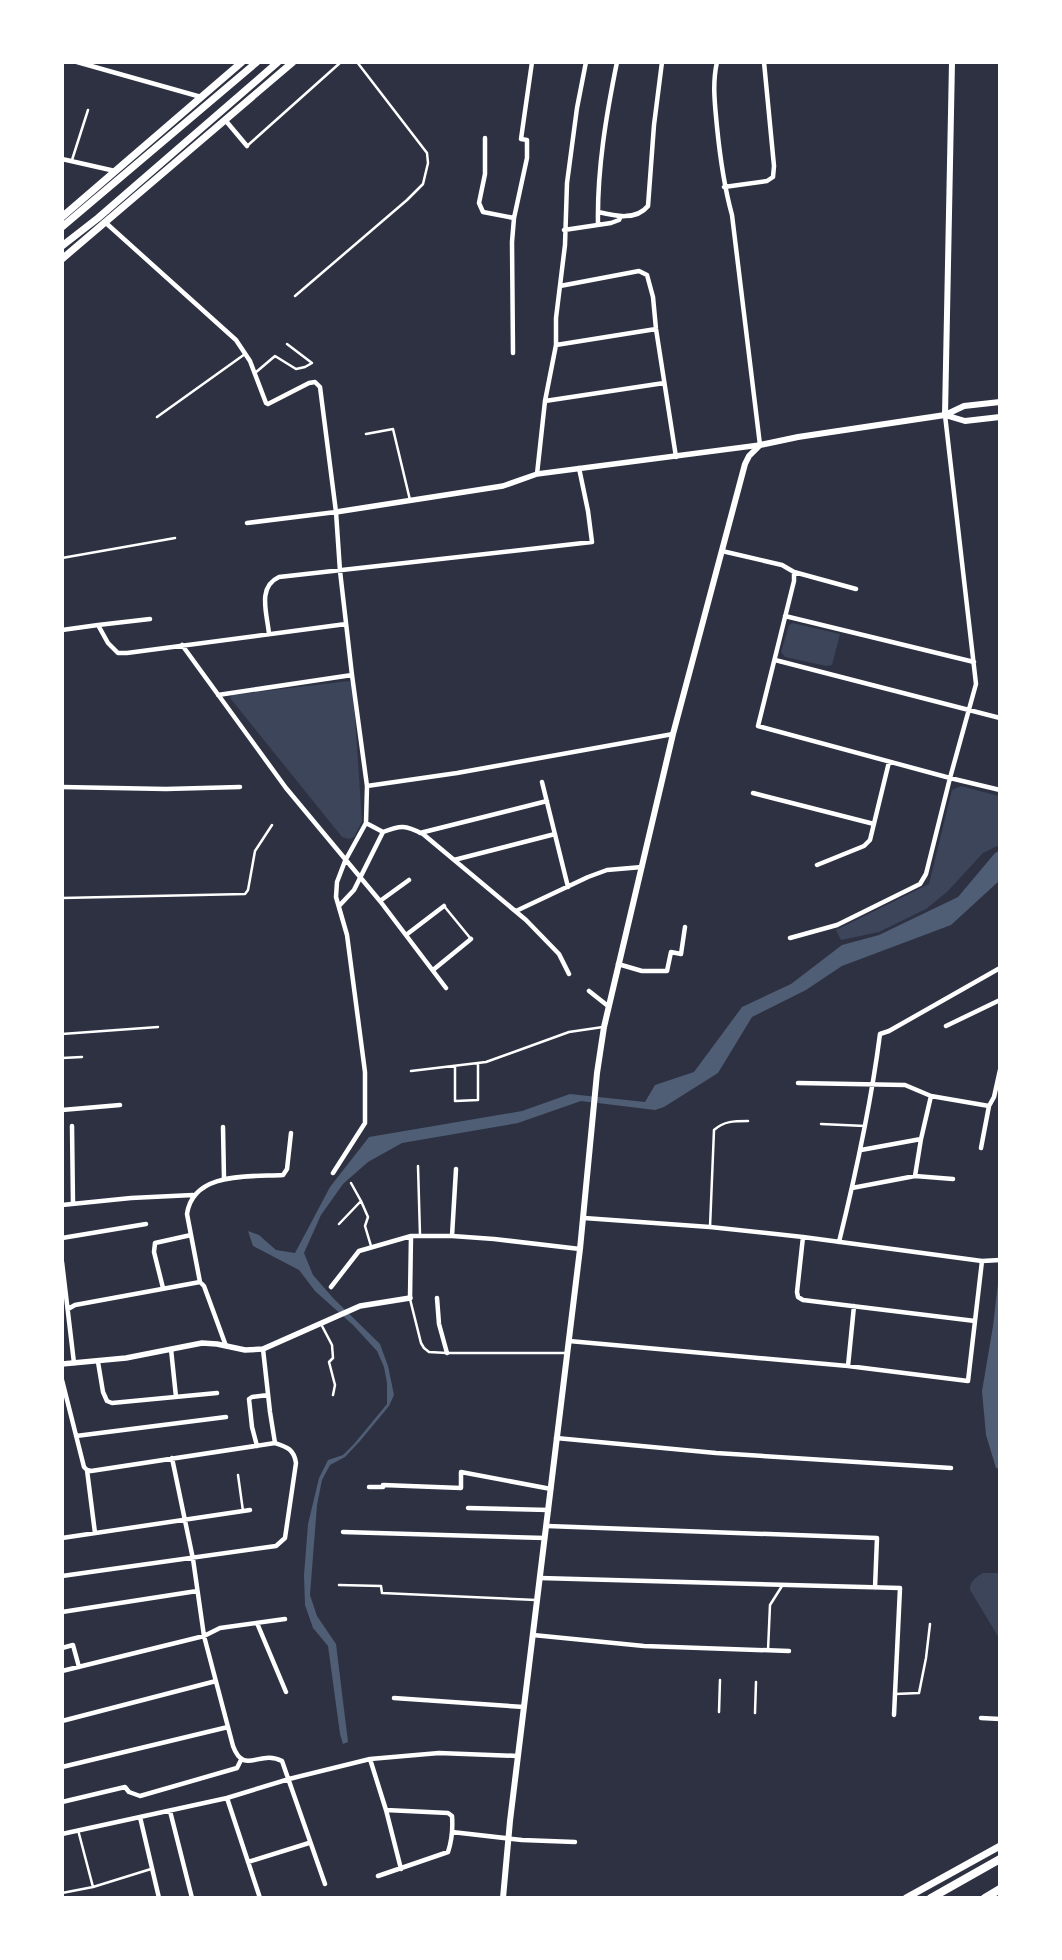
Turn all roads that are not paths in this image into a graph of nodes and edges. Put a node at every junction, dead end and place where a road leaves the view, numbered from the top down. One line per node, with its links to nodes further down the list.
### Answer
1 (77, 62): 15 (street)
2 (242, 62): 15 (main road)
3 (258, 62): 16 (main road)
4 (278, 62): 18 (main road)
5 (293, 62): 19 (main road)
6 (341, 62): 21 (lane)
7 (357, 62): 40 (lane)
8 (532, 62): 32 (street)
9 (586, 62): 36 (street)
10 (617, 62): 29 (street)
11 (662, 62): 31 (street)
12 (717, 62): 28 (street)
13 (764, 62): 28 (street)
14 (952, 62): 50 (main road)
15 (203, 97): 16 (main road); 24 (main road)
16 (210, 103): 18 (main road); 26 (main road)
17 (88, 110): 23 (lane)
18 (219, 113): 19 (main road); 25 (main road)
19 (226, 121): 21 (street); 27 (main road)
20 (485, 138): 32 (street)
21 (247, 146)
22 (62, 160): 23 (street)
23 (71, 162): 24 (street)
24 (116, 172): 26 (main road); 30 (main road)
25 (150, 172): 27 (main road); 37 (main road)
26 (126, 175): 35 (main road)
27 (156, 179): 33 (main road)
28 (724, 187): 54 (street)
29 (598, 212): 31 (street); 34 (street)
30 (62, 216)
31 (621, 216): 34 (street)
32 (514, 218): 44 (street)
33 (106, 223): 38 (main road); 45 (street)
34 (598, 224): 36 (street)
35 (62, 227)
36 (564, 230): 39 (street)
37 (62, 246)
38 (62, 259)
39 (560, 286): 41 (street); 43 (street)
40 (295, 296)
41 (656, 329): 43 (street); 47 (street)
42 (287, 344): 46 (lane)
43 (556, 345): 48 (street)
44 (513, 353)
45 (246, 354): 46 (street); 51 (lane)
46 (254, 374): 59 (street)
47 (664, 383): 48 (street); 55 (street)
48 (545, 401): 57 (street)
49 (1000, 402): 50 (main road)
50 (946, 415): 52 (main road); 54 (main road); 75 (street)
51 (157, 417)
52 (1000, 417)
53 (366, 434): 58 (lane)
54 (760, 445): 55 (street); 62 (main road)
55 (676, 456): 56 (street)
56 (578, 468): 57 (street); 64 (street)
57 (536, 474): 58 (street)
58 (411, 501): 59 (street)
59 (336, 512): 60 (street); 64 (street)
60 (247, 523)
61 (175, 538): 63 (lane)
62 (722, 551): 65 (street); 80 (main road)
63 (62, 558)
64 (340, 571): 69 (street); 72 (street)
65 (794, 572): 66 (street); 67 (street)
66 (856, 589)
67 (785, 616): 74 (street); 75 (street)
68 (150, 619): 70 (street)
69 (346, 624): 72 (street); 76 (street)
70 (98, 625): 71 (street); 73 (street)
71 (62, 630)
72 (269, 634): 73 (street)
73 (182, 645): 77 (street)
74 (775, 660): 78 (street); 81 (street)
75 (974, 662): 78 (street)
76 (352, 675): 77 (street); 85 (street)
77 (218, 695): 97 (street)
78 (969, 711): 79 (street); 82 (street)
79 (1000, 718)
80 (673, 734): 85 (street); 99 (main road)
81 (889, 762): 82 (street); 91 (street)
82 (950, 778): 87 (street); 111 (street)
83 (542, 782): 89 (street)
84 (240, 786): 86 (street)
85 (367, 786): 90 (street)
86 (62, 787)
87 (1000, 790)
88 (753, 793): 91 (street)
89 (547, 801): 94 (street); 95 (street)
90 (366, 823): 93 (street); 97 (street)
91 (874, 824): 98 (street)
92 (272, 825): 103 (lane)
93 (383, 832): 94 (street); 100 (street)
94 (420, 833): 96 (street)
95 (555, 834): 96 (street); 102 (street)
96 (454, 860): 107 (street)
97 (345, 861): 100 (street); 105 (street)
98 (817, 865)
99 (642, 868): 102 (street); 112 (main road)
100 (360, 878): 104 (street); 105 (street)
101 (409, 880): 104 (street)
102 (568, 887): 107 (street)
103 (62, 898)
104 (380, 901): 109 (street)
105 (339, 906): 147 (street)
106 (444, 906): 109 (street); 110 (lane)
107 (516, 912): 115 (street)
108 (686, 927): 112 (street)
109 (406, 935): 114 (street)
110 (471, 938): 114 (street)
111 (790, 938)
112 (618, 964): 119 (main road)
113 (1000, 968): 131 (street)
114 (433, 970): 116 (street)
115 (569, 974)
116 (446, 988)
117 (590, 991): 119 (street)
118 (1000, 1000): 120 (street)
119 (608, 1006): 122 (main road)
120 (946, 1026)
121 (158, 1027): 123 (lane)
122 (604, 1027): 126 (lane); 157 (main road)
123 (62, 1034)
124 (82, 1057): 125 (lane)
125 (62, 1058)
126 (478, 1063): 127 (lane); 127 (lane)
127 (455, 1066): 128 (lane)
128 (411, 1070)
129 (1000, 1070): 134 (street)
130 (798, 1083): 131 (street)
131 (873, 1084): 132 (street); 139 (street)
132 (930, 1096): 134 (street); 142 (street)
133 (120, 1105): 135 (street)
134 (989, 1106): 143 (street)
135 (62, 1110)
136 (748, 1121): 160 (lane)
137 (821, 1124): 139 (lane)
138 (72, 1126): 155 (street)
139 (864, 1126): 144 (street)
140 (223, 1127): 149 (street)
141 (291, 1133): 149 (street)
142 (921, 1138): 144 (street); 148 (street)
143 (981, 1148)
144 (861, 1150): 152 (street)
145 (418, 1166): 162 (lane)
146 (456, 1169): 164 (street)
147 (332, 1173)
148 (915, 1176): 150 (street); 152 (street)
149 (224, 1179): 153 (street)
150 (953, 1179)
151 (351, 1183): 154 (lane)
152 (852, 1188): 167 (street)
153 (193, 1196): 155 (street); 161 (street)
154 (360, 1201): 159 (lane); 168 (lane)
155 (73, 1204): 156 (street)
156 (62, 1205)
157 (584, 1218): 160 (street); 169 (main road)
158 (146, 1224): 166 (street)
159 (340, 1224)
160 (710, 1227): 165 (street)
161 (191, 1235): 173 (street); 175 (street)
162 (420, 1235): 163 (street); 164 (street)
163 (411, 1236): 168 (street); 176 (street)
164 (452, 1236): 169 (street)
165 (803, 1237): 167 (street); 178 (street)
166 (62, 1238)
167 (839, 1242): 171 (street)
168 (371, 1248): 174 (street)
169 (580, 1249): 182 (main road)
170 (1000, 1260): 171 (street)
171 (982, 1261): 180 (street)
172 (62, 1262): 179 (street)
173 (200, 1282): 175 (street); 183 (street)
174 (331, 1287)
175 (163, 1288): 179 (street)
176 (410, 1298): 181 (street); 186 (lane)
177 (437, 1298): 186 (street)
178 (854, 1306): 180 (street); 191 (street)
179 (68, 1309): 189 (street)
180 (975, 1321): 191 (street)
181 (322, 1322): 184 (street); 195 (lane)
182 (569, 1341): 187 (main road); 191 (street)
183 (226, 1346): 184 (street); 185 (street)
184 (263, 1349): 194 (street)
185 (171, 1350): 188 (street); 196 (street)
186 (446, 1353): 187 (lane)
187 (567, 1353): 199 (main road)
188 (98, 1362): 189 (street); 196 (street)
189 (74, 1363): 190 (street)
190 (62, 1364)
191 (848, 1366)
192 (62, 1380): 198 (street)
193 (217, 1393): 196 (street)
194 (268, 1395): 200 (street); 201 (street)
195 (333, 1395)
196 (176, 1397)
197 (226, 1417): 198 (street)
198 (76, 1436): 204 (street)
199 (556, 1438): 203 (street); 207 (main road)
200 (275, 1443): 201 (street); 218 (street)
201 (257, 1446): 202 (street)
202 (172, 1458): 204 (street); 212 (street)
203 (951, 1468)
204 (87, 1470): 215 (street)
205 (238, 1475): 211 (lane)
206 (369, 1488): 207 (street)
207 (551, 1489): 210 (main road)
208 (468, 1508): 210 (street)
209 (250, 1510): 211 (street)
210 (549, 1510): 213 (main road)
211 (243, 1511): 212 (street)
212 (184, 1520): 215 (street); 218 (street)
213 (547, 1526): 217 (main road); 223 (street)
214 (343, 1532): 217 (street)
215 (95, 1534): 216 (street)
216 (62, 1538)
217 (545, 1538): 220 (main road)
218 (193, 1558): 219 (street); 224 (street)
219 (62, 1576)
220 (540, 1578): 222 (street); 225 (main road)
221 (339, 1585): 225 (lane)
222 (783, 1585): 223 (street); 233 (lane)
223 (875, 1588): 241 (street)
224 (197, 1591): 226 (street); 231 (street)
225 (537, 1600): 230 (main road)
226 (62, 1612)
227 (285, 1619): 228 (street)
228 (257, 1623): 231 (street); 240 (street)
229 (930, 1624): 241 (lane)
230 (533, 1635): 233 (street); 243 (main road)
231 (204, 1636): 235 (street); 238 (street)
232 (62, 1648): 235 (street)
233 (768, 1650): 234 (street)
234 (790, 1650)
235 (79, 1667): 236 (street)
236 (62, 1670)
237 (720, 1680): 244 (lane)
238 (216, 1681): 249 (street); 250 (street)
239 (756, 1682): 245 (lane)
240 (286, 1692)
241 (895, 1694): 246 (street)
242 (394, 1698): 243 (street)
243 (524, 1708): 251 (main road)
244 (719, 1712)
245 (756, 1713)
246 (894, 1715)
247 (981, 1718): 248 (street)
248 (1000, 1719)
249 (62, 1721)
250 (228, 1727): 253 (street); 254 (street)
251 (518, 1756): 252 (street); 264 (main road)
252 (370, 1759): 255 (street); 258 (street)
253 (241, 1760): 255 (street); 257 (street)
254 (62, 1767)
255 (289, 1779): 256 (street); 266 (street)
256 (227, 1798): 259 (street); 269 (street)
257 (62, 1802)
258 (386, 1810): 262 (street); 271 (street)
259 (170, 1811): 260 (street); 278 (street)
260 (140, 1817): 261 (street); 270 (street)
261 (78, 1830): 263 (street); 274 (lane)
262 (452, 1832): 264 (street); 271 (street)
263 (62, 1834)
264 (509, 1839): 265 (street); 280 (main road)
265 (575, 1842)
266 (309, 1843): 269 (street); 273 (street)
267 (1000, 1846): 281 (main road)
268 (1000, 1859): 282 (highway)
269 (248, 1862): 279 (street)
270 (153, 1869): 274 (lane); 277 (street)
271 (401, 1869): 272 (street)
272 (378, 1876)
273 (325, 1884)
274 (93, 1887): 276 (lane)
275 (1000, 1889): 283 (highway)
276 (62, 1893)
277 (159, 1898)
278 (192, 1898)
279 (260, 1898)
280 (503, 1898)
281 (906, 1898)
282 (930, 1898)
283 (984, 1898)

